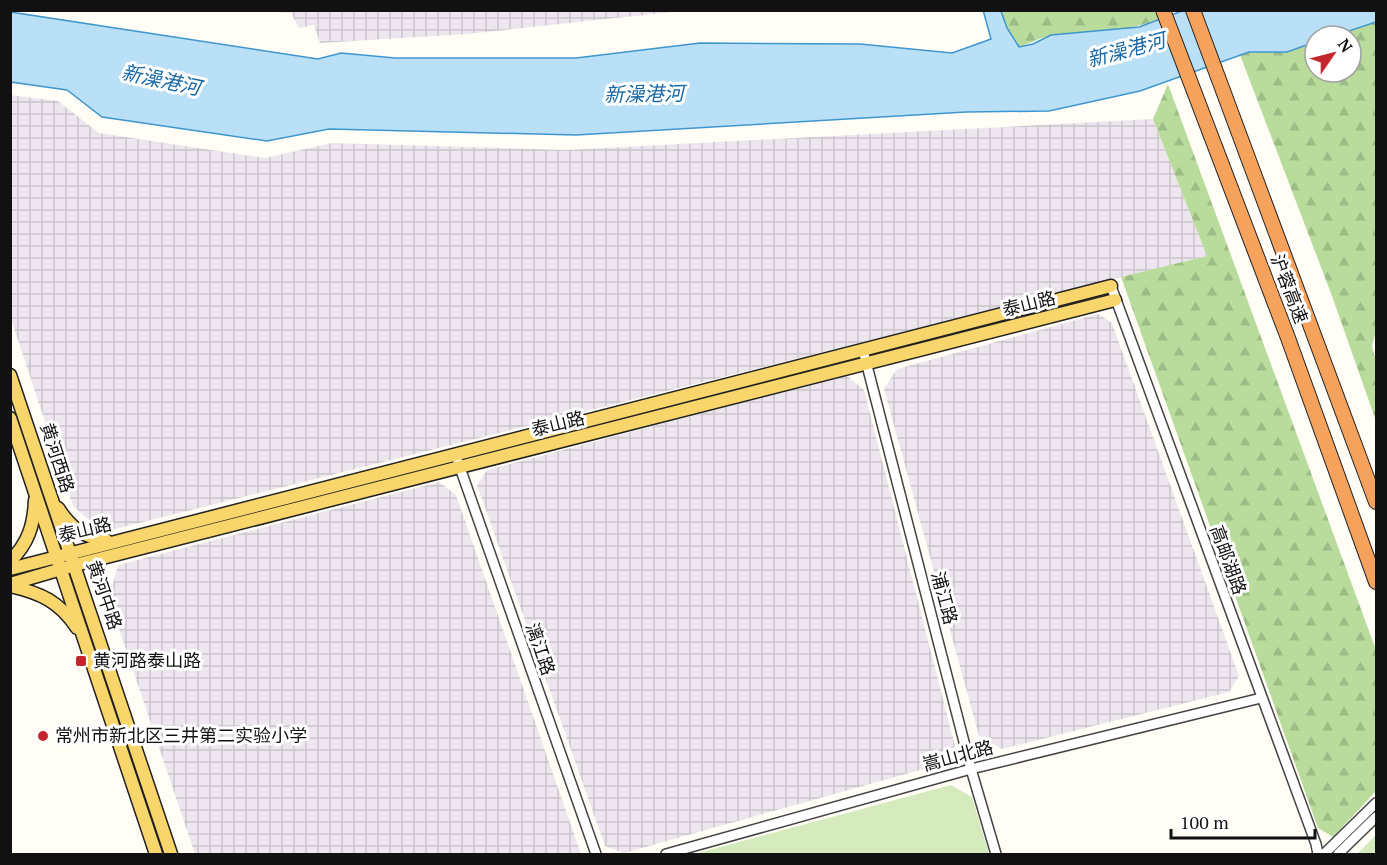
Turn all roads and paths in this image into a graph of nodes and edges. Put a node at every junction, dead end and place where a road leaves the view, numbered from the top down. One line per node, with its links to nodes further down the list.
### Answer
1 (1163, 10): 20 (highway, 沪蓉高速)
2 (1193, 10): 13 (highway, 沪蓉高速)
3 (1111, 286): 4 (street, 高邮湖路); 5 (main road, 泰山路)
4 (1115, 300): 6 (main road, 泰山路); 23 (street, 高邮湖路)
5 (863, 350): 6 (street, 浦江路); 9 (main road, 泰山路)
6 (866, 364): 10 (main road, 泰山路); 24 (street, 浦江路)
7 (10, 375): 12 (main road, 黄河西路)
8 (10, 418): 11 (main road, 黄河西路)
9 (456, 454): 10 (street, 漓江路); 14 (main road, 泰山路)
10 (459, 468): 17 (main road, 泰山路); 30 (street, 漓江路)
11 (36, 493): 15 (main road, 黄河西路); 16 (main road)
12 (51, 496): 14 (main road); 15 (main road, 黄河西路)
13 (1377, 502)
14 (116, 541): 15 (main road, 泰山路)
15 (63, 554): 17 (main road, 黄河中路); 18 (main road, 泰山路); 19 (main road, 黄河中路)
16 (10, 561)
17 (75, 565): 19 (main road, 泰山路); 29 (main road, 黄河中路)
18 (10, 569)
19 (62, 569): 21 (main road, 泰山路); 22 (main road, 黄河中路)
20 (1377, 582)
21 (10, 585): 22 (main road)
22 (85, 640): 28 (main road, 黄河中路)
23 (1261, 698): 24 (street, 嵩山北路); 27 (street, 高邮湖路)
24 (971, 769): 31 (street, 嵩山北路); 32 (street, 浦江路)
25 (1377, 803): 34 (street)
26 (1377, 817): 35 (street)
27 (1316, 844): 33 (street, 高邮湖路); 34 (street, 高邮湖路)
28 (156, 855)
29 (171, 855)
30 (596, 855)
31 (666, 855)
32 (996, 855)
33 (1318, 855)
34 (1324, 855)
35 (1338, 855)

